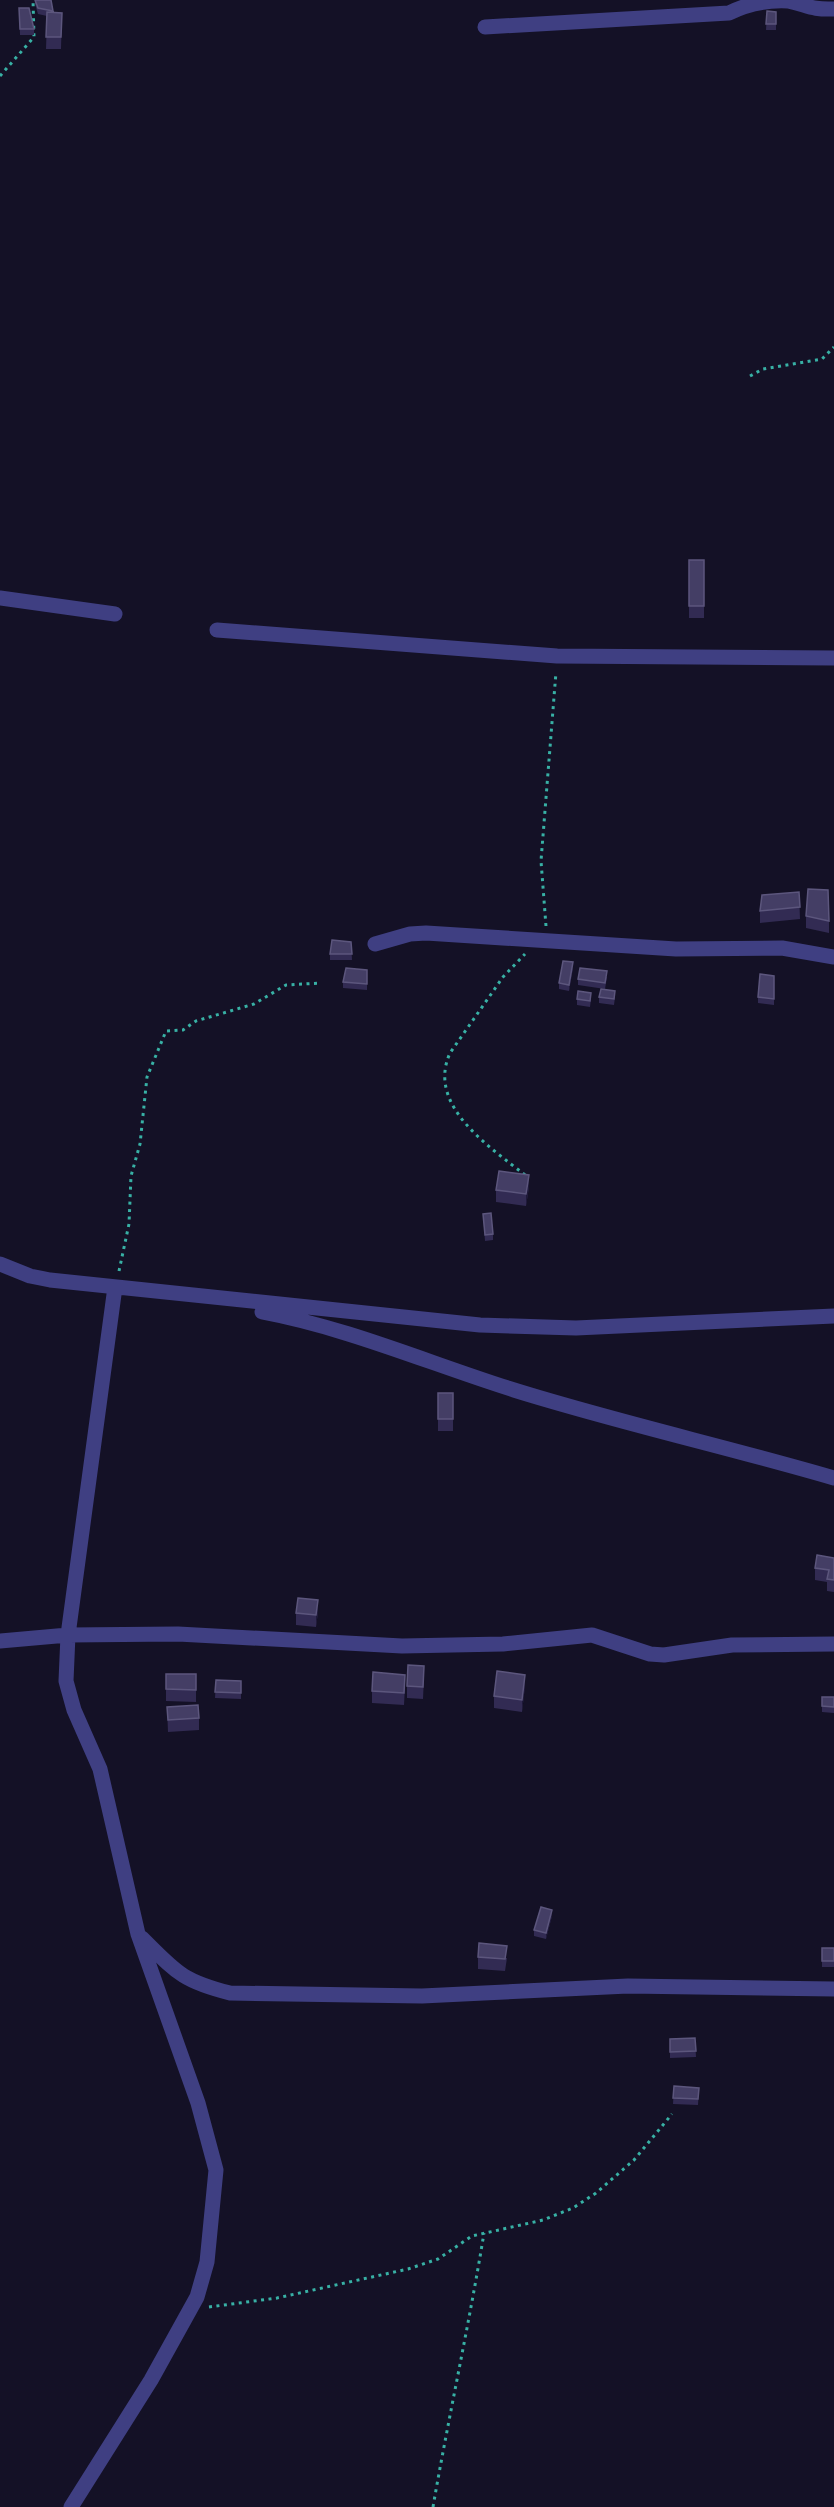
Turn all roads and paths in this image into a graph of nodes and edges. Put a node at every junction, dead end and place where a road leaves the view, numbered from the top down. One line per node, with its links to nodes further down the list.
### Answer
1 (33, 0): 4 (path)
2 (834, 9): 3 (street)
3 (485, 27)
4 (0, 76)
5 (834, 347): 6 (path)
6 (750, 376)
7 (0, 598): 8 (street)
8 (115, 614)
9 (217, 630): 10 (street)
10 (557, 656): 11 (street); 12 (path)
11 (834, 658)
12 (543, 940): 13 (street); 14 (street); 16 (path)
13 (375, 944)
14 (834, 957)
15 (321, 983): 18 (path)
16 (525, 1175)
17 (0, 1264): 18 (street)
18 (115, 1287): 19 (street); 22 (street)
19 (135, 1289): 20 (street); 21 (street)
20 (834, 1316)
21 (834, 1478)
22 (68, 1635): 23 (street); 24 (street); 25 (street)
23 (0, 1641)
24 (834, 1644)
25 (138, 1934): 26 (street); 29 (street)
26 (834, 1989)
27 (672, 2114): 28 (path)
28 (484, 2233): 29 (path); 31 (path)
29 (189, 2310): 30 (street)
30 (71, 2507)
31 (433, 2507)

